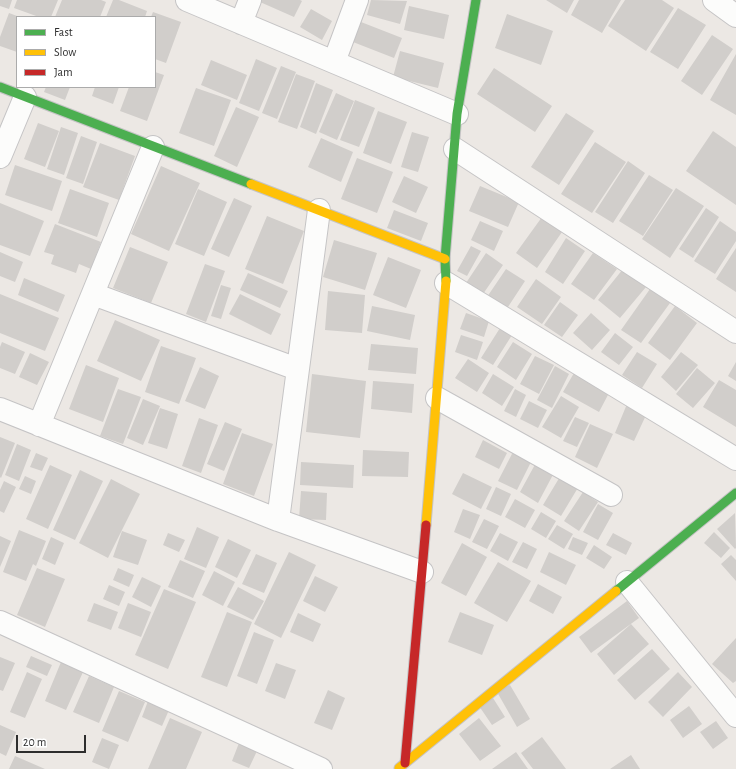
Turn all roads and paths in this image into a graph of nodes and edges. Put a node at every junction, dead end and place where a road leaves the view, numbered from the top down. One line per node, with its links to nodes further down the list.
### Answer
1 (187, 0): 7 (street)
2 (250, 0): 7 (street)
3 (358, 0): 8 (street)
4 (476, 0): 11 (street)
5 (714, 0): 6 (street)
6 (736, 16)
7 (241, 23): 8 (street)
8 (334, 62): 11 (street)
9 (0, 87): 10 (street)
10 (25, 97): 12 (street); 14 (street)
11 (457, 114): 13 (street)
12 (154, 147): 15 (street); 18 (street)
13 (455, 149): 16 (street); 19 (street)
14 (0, 157)
15 (318, 210): 16 (street); 20 (street)
16 (445, 259): 17 (street)
17 (446, 283): 21 (street); 24 (street)
18 (93, 294): 20 (street); 23 (street)
19 (736, 332)
20 (297, 369): 27 (street)
21 (437, 398): 26 (street); 28 (street)
22 (0, 409): 23 (street)
23 (39, 425): 27 (street)
24 (736, 459)
25 (736, 494): 29 (street)
26 (611, 495)
27 (278, 520): 28 (street)
28 (422, 572): 32 (street)
29 (627, 582): 31 (street); 32 (street)
30 (0, 622): 33 (street)
31 (736, 716)
32 (401, 766)
33 (321, 769)

